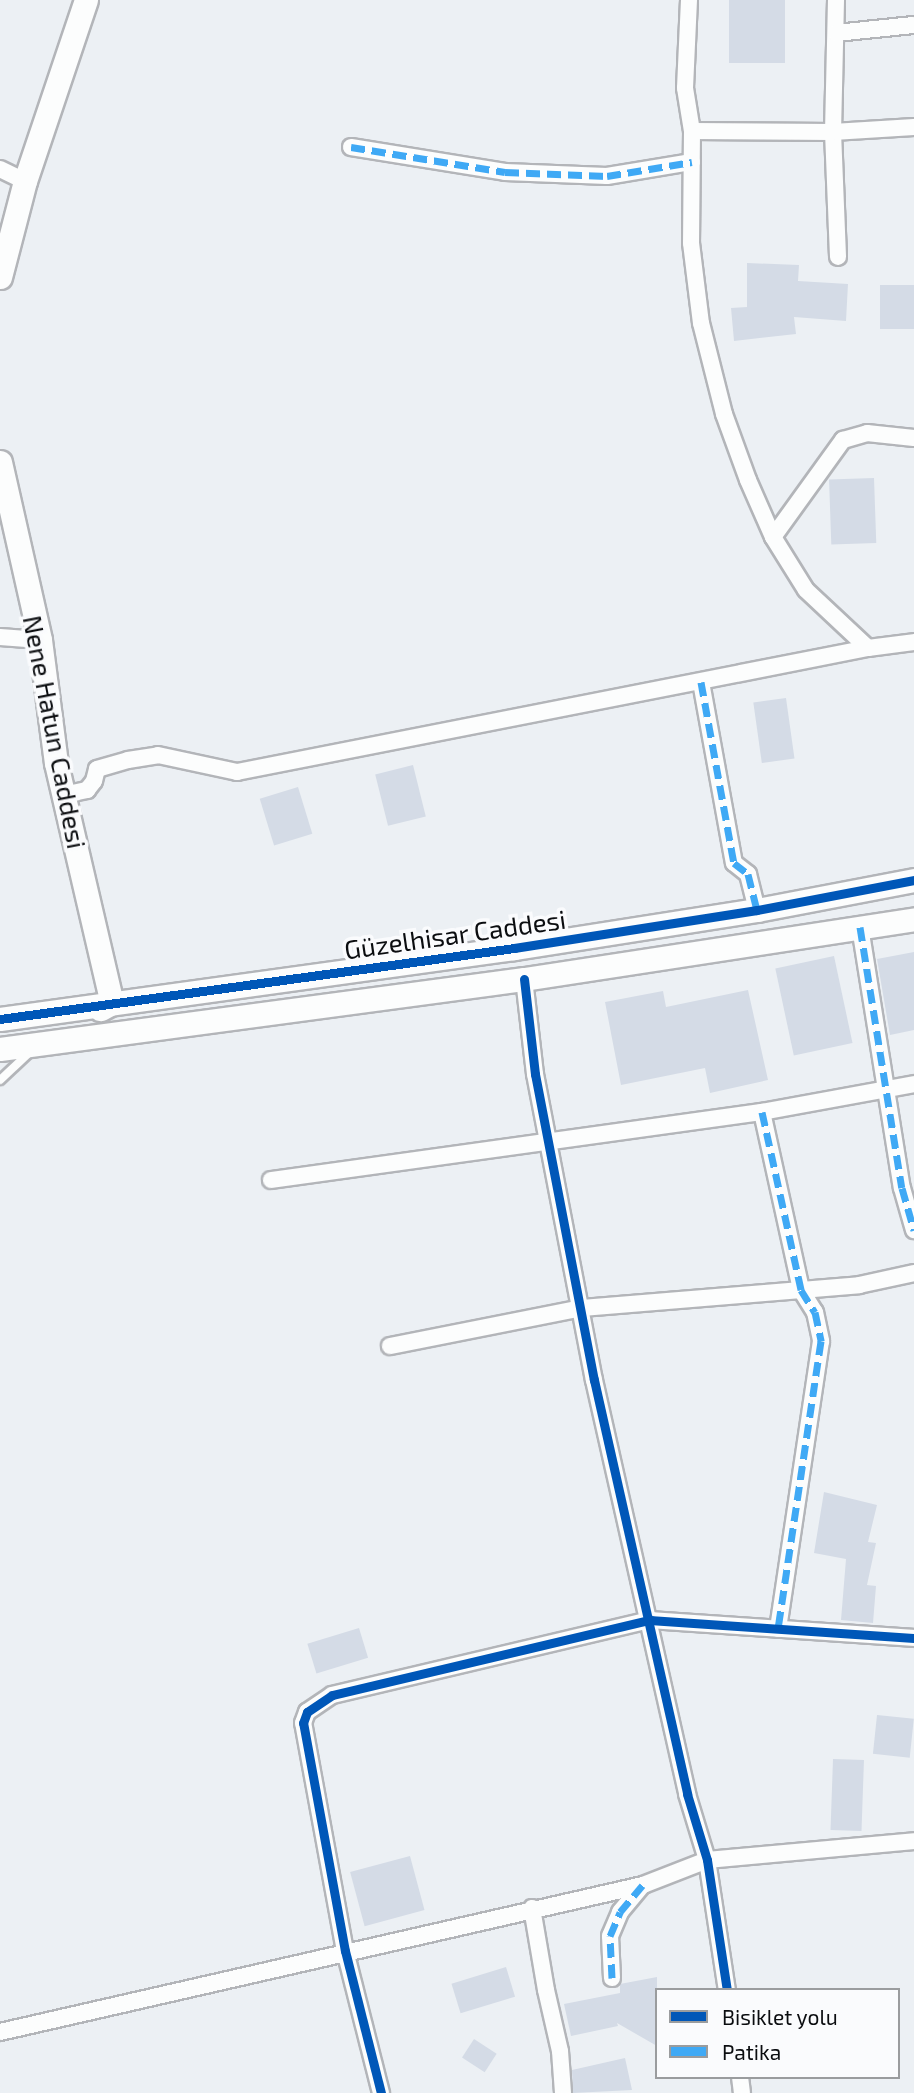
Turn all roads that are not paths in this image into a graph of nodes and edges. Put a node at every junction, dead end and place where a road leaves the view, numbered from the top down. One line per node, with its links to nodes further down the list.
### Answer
1 (86, 0): 12 (street)
2 (689, 0): 7 (street)
3 (836, 0): 5 (street)
4 (914, 25): 5 (street)
5 (836, 33): 8 (street)
6 (914, 127): 8 (street)
7 (692, 131): 8 (street); 10 (street)
8 (833, 132): 13 (street)
9 (351, 147): 10 (street)
10 (692, 162): 17 (street)
11 (0, 169): 12 (street)
12 (25, 181): 14 (street)
13 (838, 257)
14 (0, 277)
15 (914, 438): 17 (street)
16 (0, 462): 19 (street, Nene Hatun Caddesi)
17 (774, 537): 21 (street)
18 (0, 637): 19 (street)
19 (40, 640): 23 (street, Nene Hatun Caddesi)
20 (914, 642): 21 (street)
21 (868, 648): 22 (street)
22 (701, 682): 23 (street); 25 (street)
23 (64, 796): 29 (street, Nene Hatun Caddesi)
24 (914, 880): 25 (street, Güzelhisar Caddesi)
25 (757, 910): 29 (street, Güzelhisar Caddesi)
26 (914, 919): 27 (street, Güzelhisar Caddesi)
27 (860, 927): 28 (street, Güzelhisar Caddesi); 35 (street)
28 (524, 978): 31 (street, Güzelhisar Caddesi); 37 (street)
29 (112, 1003): 30 (street, Güzelhisar Caddesi); 31 (street)
30 (0, 1019)
31 (40, 1043): 32 (street, Güzelhisar Caddesi); 33 (lane)
32 (0, 1049)
33 (0, 1080)
34 (914, 1084): 35 (street)
35 (886, 1089): 36 (street); 39 (street)
36 (762, 1112): 37 (street); 41 (street)
37 (549, 1142): 38 (street); 42 (street)
38 (271, 1180)
39 (914, 1230)
40 (914, 1273): 41 (street)
41 (801, 1290): 42 (street); 45 (street)
42 (582, 1308): 43 (street); 44 (street)
43 (390, 1346)
44 (650, 1620): 45 (street); 48 (street); 51 (street)
45 (778, 1629): 46 (street)
46 (914, 1638)
47 (914, 1841): 48 (street)
48 (707, 1860): 49 (street); 53 (street)
49 (643, 1885): 50 (street); 52 (street)
50 (532, 1908): 51 (street); 56 (street)
51 (345, 1951): 54 (street); 55 (street)
52 (612, 1978)
53 (727, 1988)
54 (0, 2032)
55 (381, 2093)
56 (563, 2093)

